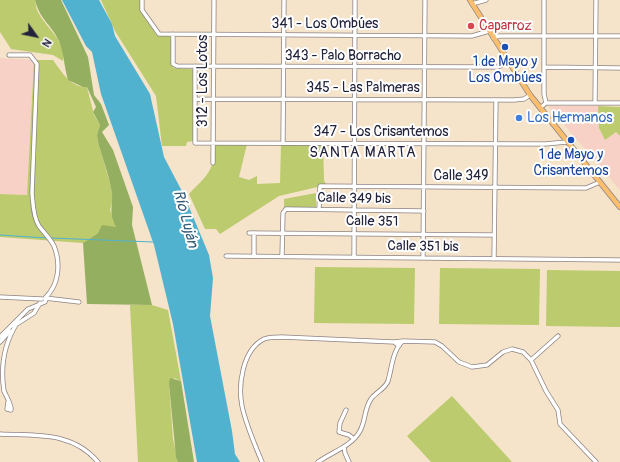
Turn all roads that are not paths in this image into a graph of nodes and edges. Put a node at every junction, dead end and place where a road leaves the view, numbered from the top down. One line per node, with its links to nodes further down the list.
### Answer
1 (142, 0): 11 (street, 341 - Los Ombúes)
2 (214, 0): 13 (street, 312 - Los Lotos)
3 (284, 0): 12 (street)
4 (355, 0): 14 (street)
5 (425, 0): 15 (street)
6 (486, 0): 9 (street)
7 (544, 0): 16 (street)
8 (596, 0): 17 (street)
9 (471, 2): 10 (main road)
10 (489, 31): 15 (street, 341 - Los Ombúes); 19 (main road)
11 (174, 34): 13 (street, 341 - Los Ombúes); 22 (street, 343 - Palo Borracho)
12 (284, 34): 13 (street, 341 - Los Ombúes); 14 (street, 341 - Los Ombúes); 24 (street)
13 (214, 35): 23 (street, 312 - Los Lotos)
14 (355, 35): 15 (street, 341 - Los Ombúes); 27 (street)
15 (425, 35): 25 (street)
16 (544, 36): 17 (street); 19 (street); 26 (street)
17 (596, 36): 18 (street); 28 (street)
18 (620, 36)
19 (493, 38): 21 (main road)
20 (9, 55): 70 (street)
21 (508, 62): 25 (street, 343 - Palo Borracho); 30 (main road)
22 (195, 66): 23 (street, 343 - Palo Borracho); 31 (street)
23 (213, 67): 24 (street, 343 - Palo Borracho); 32 (street, 312 - Los Lotos)
24 (284, 67): 27 (street, 343 - Palo Borracho); 33 (street)
25 (425, 67): 27 (street, 343 - Palo Borracho); 35 (street)
26 (544, 67): 28 (street); 39 (street)
27 (355, 68): 34 (street)
28 (596, 68): 29 (street); 37 (street)
29 (620, 68)
30 (530, 95): 36 (street, 345 - Las Palmeras); 40 (main road)
31 (195, 99): 32 (street, 345 - Las Palmeras); 42 (street, 347 - Los Crisantemos)
32 (213, 99): 33 (street, 345 - Las Palmeras); 42 (street, 312 - Los Lotos)
33 (284, 99): 34 (street, 345 - Las Palmeras); 43 (street)
34 (354, 99): 35 (street, 345 - Las Palmeras); 44 (street)
35 (425, 99): 36 (street, 345 - Las Palmeras); 45 (street)
36 (496, 100): 46 (street)
37 (595, 102): 38 (street); 39 (street)
38 (620, 102)
39 (546, 103): 40 (street)
40 (540, 108): 41 (main road)
41 (567, 142): 46 (street, 347 - Los Crisantemos); 48 (main road)
42 (214, 143): 43 (street, 347 - Los Crisantemos); 47 (street, 312 - Los Lotos)
43 (283, 143): 44 (street, 347 - Los Crisantemos)
44 (354, 143): 45 (street, 347 - Los Crisantemos); 49 (street)
45 (424, 143): 46 (street, 347 - Los Crisantemos); 50 (street)
46 (495, 144): 51 (street)
47 (213, 163)
48 (600, 182): 51 (street, Calle 349); 52 (main road)
49 (354, 186): 50 (street, Calle 349); 53 (street, Calle 349); 54 (street)
50 (424, 187): 51 (street, Calle 349); 55 (street)
51 (495, 187): 61 (street)
52 (620, 207)
53 (318, 210): 54 (street, Calle 349 bis); 58 (street, Calle 349 bis)
54 (354, 210): 55 (street, Calle 349 bis); 59 (street)
55 (424, 211): 60 (street)
56 (249, 233): 57 (street, Calle 351)
57 (254, 233): 58 (street, Calle 351); 63 (street)
58 (283, 233): 59 (street, Calle 351); 64 (street)
59 (354, 233): 60 (street, Calle 351); 65 (street)
60 (424, 234): 61 (street, Calle 351); 66 (street)
61 (494, 235): 67 (street)
62 (226, 256): 63 (street, Calle 351 bis)
63 (254, 256): 64 (street, Calle 351 bis)
64 (282, 256): 65 (street, Calle 351 bis)
65 (354, 258): 66 (street, Calle 351 bis)
66 (423, 258): 67 (street, Calle 351 bis)
67 (494, 259): 68 (street, Calle 351 bis)
68 (620, 260)
69 (0, 297): 70 (street)
70 (43, 300): 71 (street); 72 (street); 72 (street)
71 (79, 302)
72 (17, 322): 74 (street); 76 (street); 80 (street)
73 (558, 336): 79 (street)
74 (0, 337)
75 (403, 341): 77 (street); 78 (street); 79 (street)
76 (0, 342)
77 (394, 342): 78 (street); 86 (street)
78 (399, 346): 83 (street)
79 (531, 360): 89 (street)
80 (8, 402)
81 (346, 410): 83 (street)
82 (0, 434): 85 (street)
83 (354, 439): 84 (street)
84 (344, 447): 87 (street); 88 (street)
85 (98, 462)
86 (262, 462)
87 (318, 462)
88 (349, 462)
89 (596, 462)

